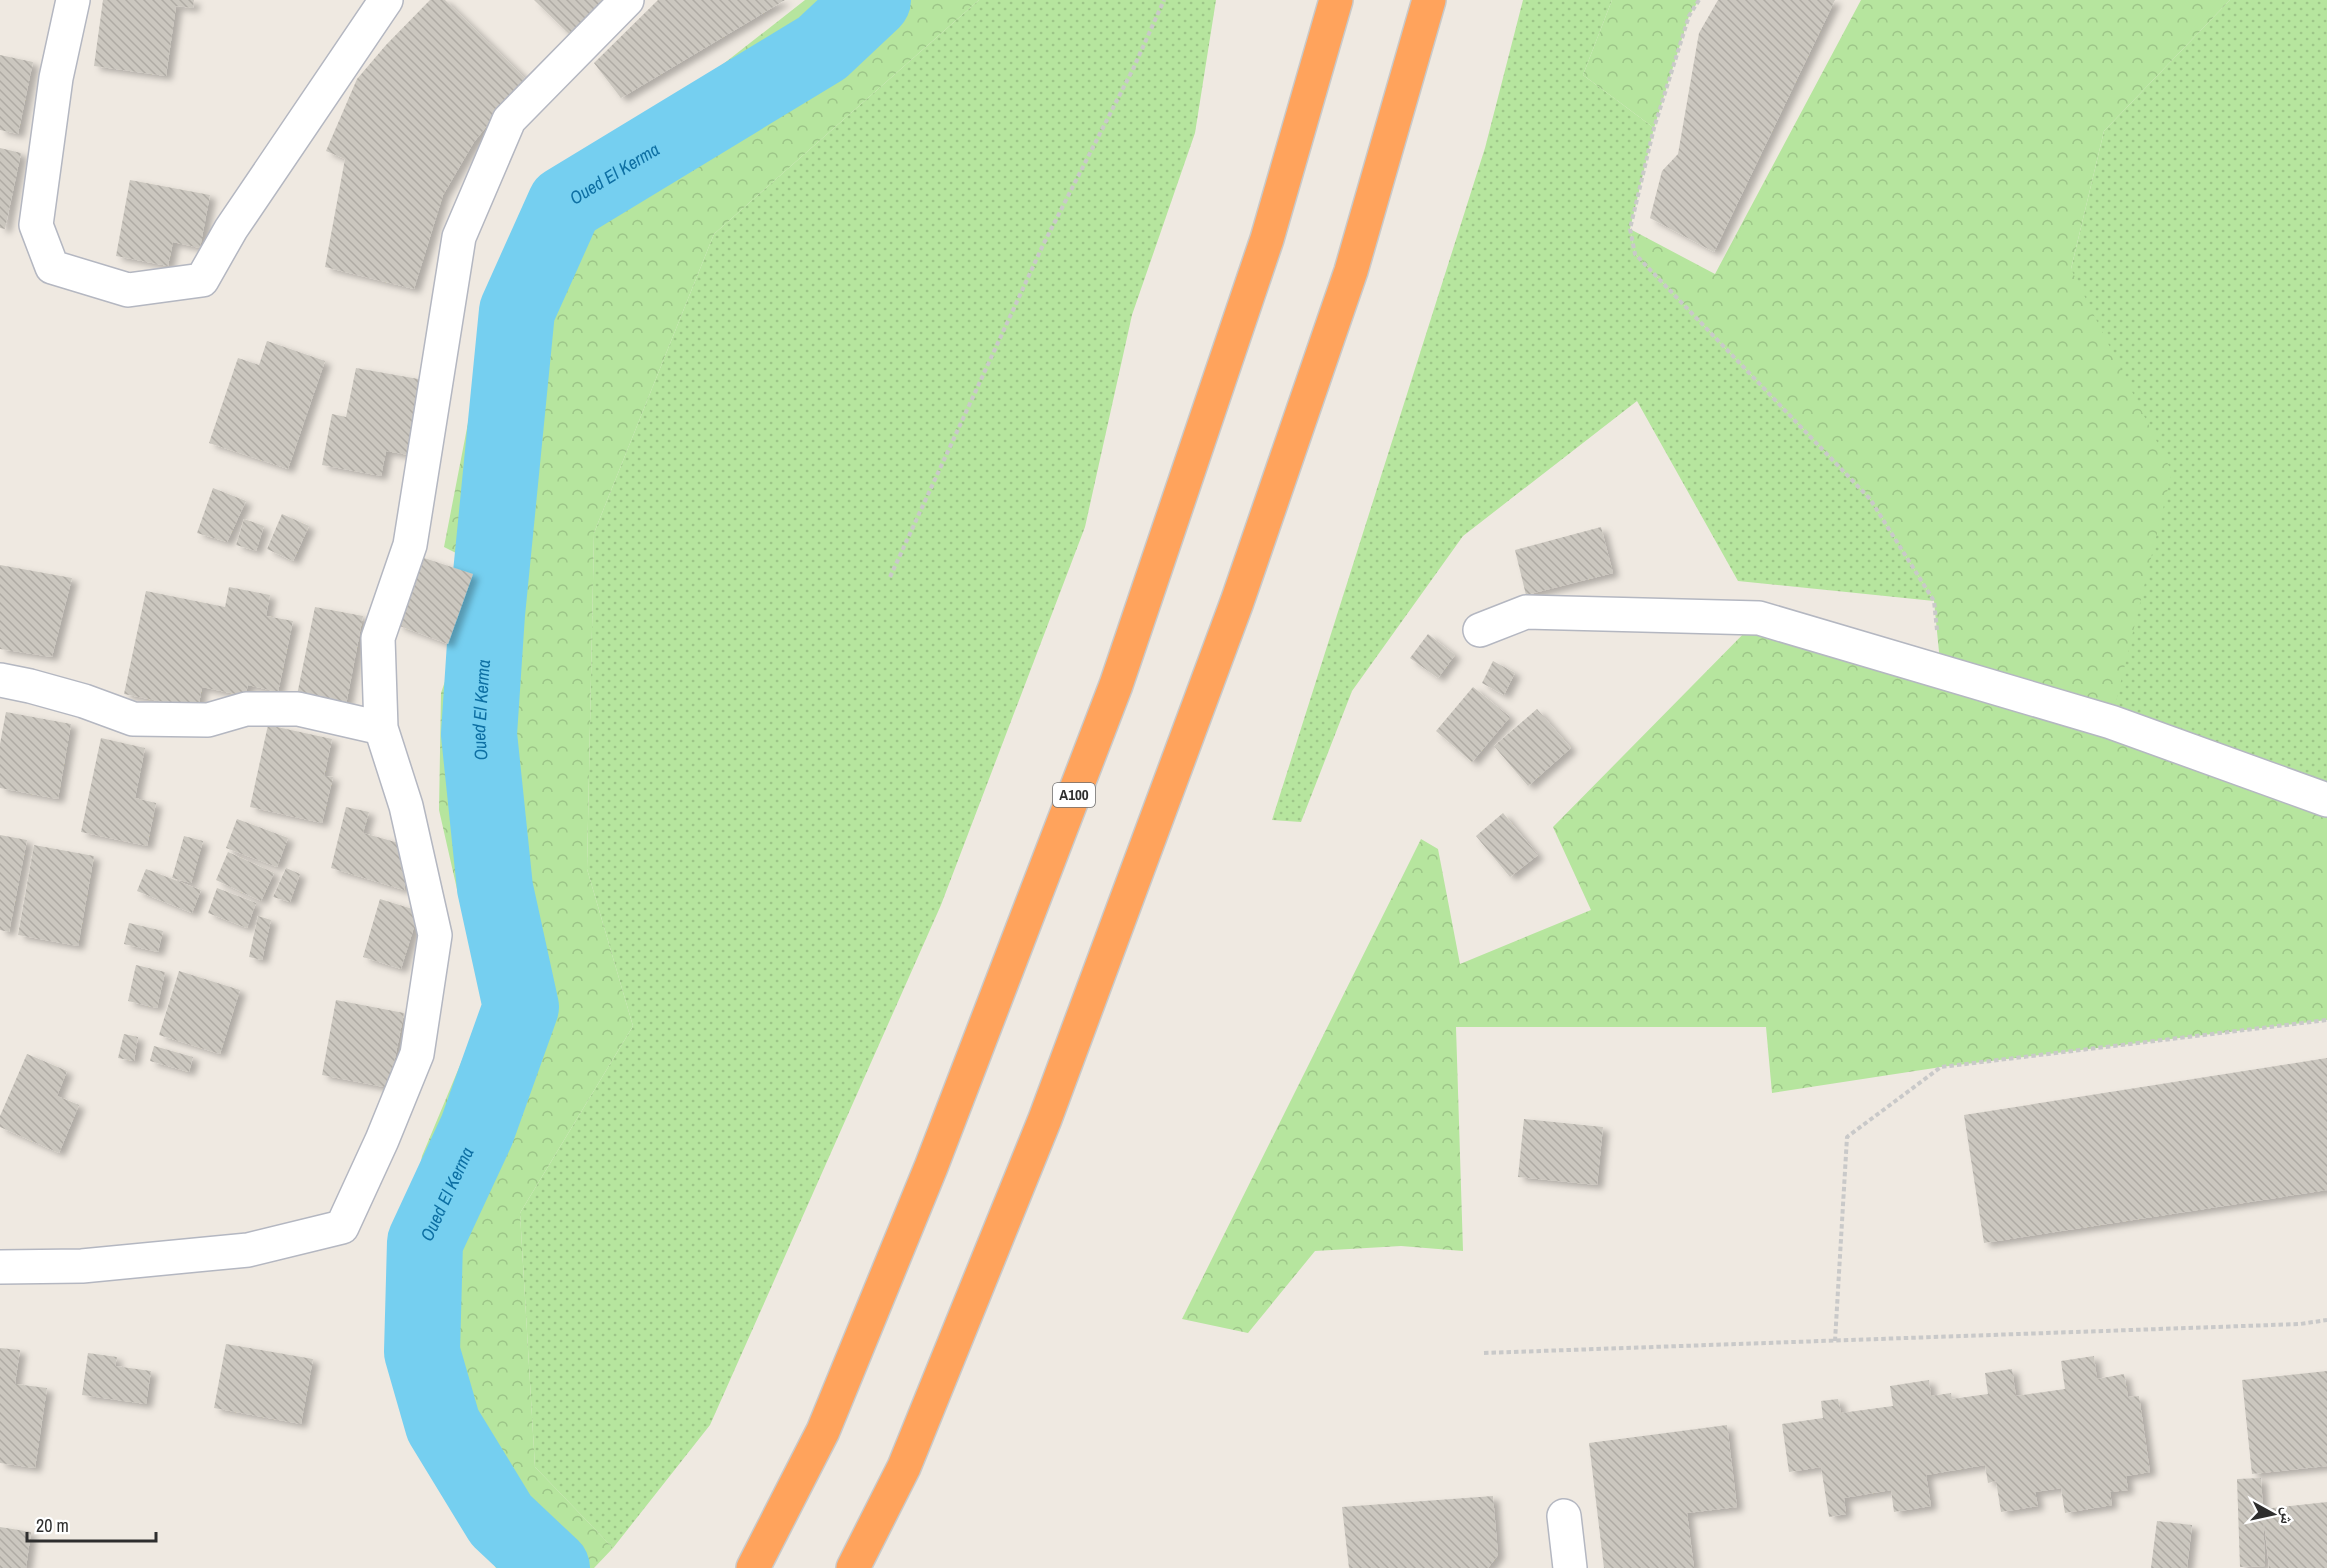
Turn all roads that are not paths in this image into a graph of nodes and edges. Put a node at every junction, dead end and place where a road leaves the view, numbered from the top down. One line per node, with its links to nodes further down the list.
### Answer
1 (73, 0): 2 (street)
2 (386, 0)
3 (627, 0): 8 (street)
4 (1336, 0): 12 (highway, A100)
5 (1429, 0): 13 (highway)
6 (1480, 630): 9 (street)
7 (0, 680): 8 (street)
8 (381, 728): 10 (street)
9 (2327, 800)
10 (0, 1268)
11 (1564, 1516): 14 (street)
12 (753, 1568)
13 (853, 1568)
14 (1570, 1568)

